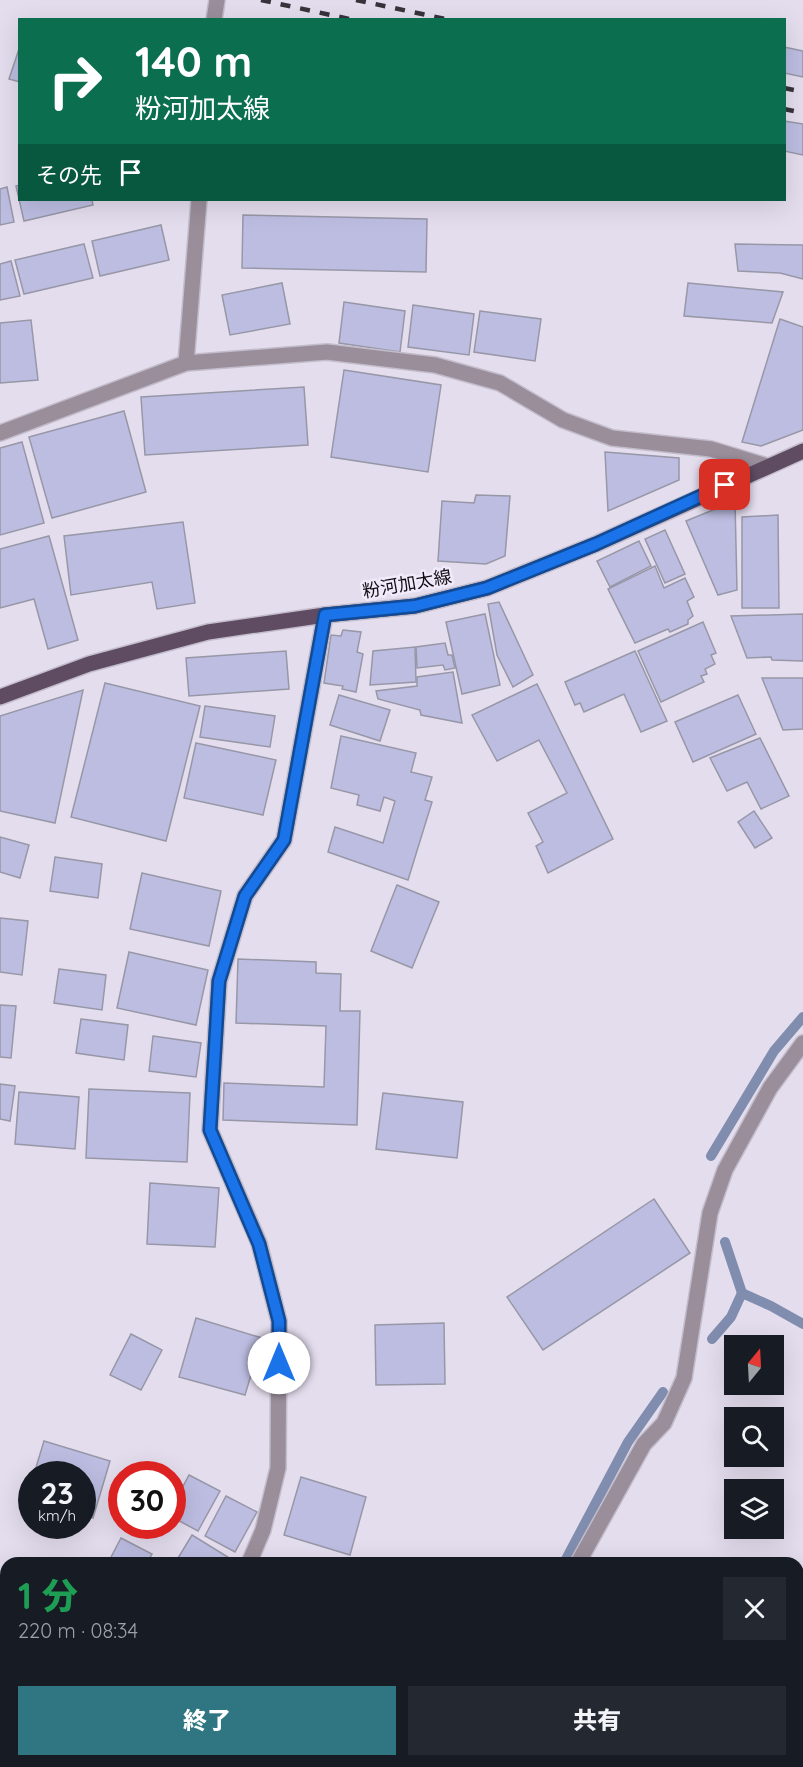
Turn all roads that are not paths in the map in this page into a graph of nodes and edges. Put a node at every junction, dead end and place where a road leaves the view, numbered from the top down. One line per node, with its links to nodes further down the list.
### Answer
1 (217, 0): 2 (street)
2 (214, 18)
3 (199, 201): 4 (street)
4 (186, 363): 5 (street); 7 (street)
5 (0, 433)
6 (803, 451): 7 (main road, 粉河加太線)
7 (766, 466): 8 (main road, 粉河加太線)
8 (325, 615): 9 (main road, 粉河加太線); 11 (street)
9 (0, 697)
10 (803, 1043): 12 (street)
11 (251, 1557)
12 (581, 1557)

